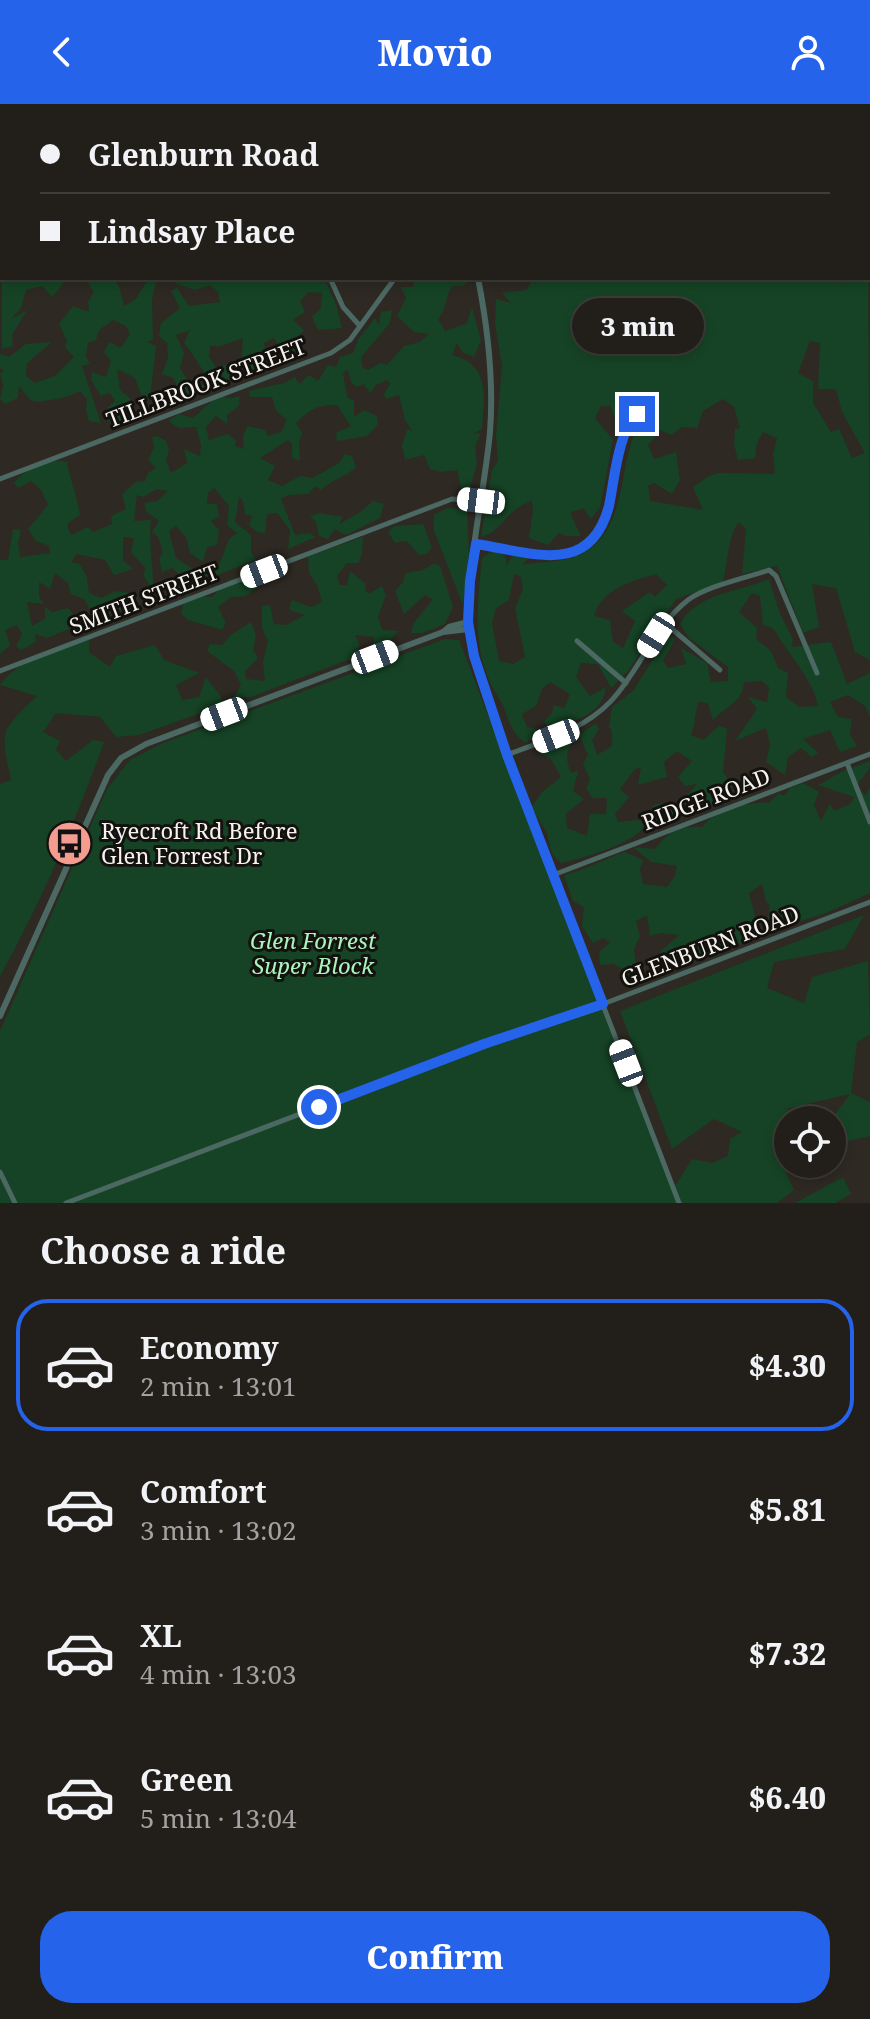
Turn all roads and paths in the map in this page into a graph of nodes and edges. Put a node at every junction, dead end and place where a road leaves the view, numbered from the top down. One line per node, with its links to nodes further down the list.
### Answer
1 (108, 104): 2 (street)
2 (126, 104)
3 (331, 280): 6 (street)
4 (394, 280): 6 (street, TILLBROOK STREET)
5 (478, 280): 9 (street)
6 (360, 326): 8 (street, TILLBROOK STREET)
7 (637, 414): 10 (street)
8 (0, 479)
9 (481, 501): 10 (street); 15 (street, SMITH STREET)
10 (476, 544): 12 (street)
11 (665, 623): 14 (street); 16 (street); 17 (street)
12 (469, 626): 19 (street); 25 (street)
13 (577, 641): 17 (street)
14 (720, 670)
15 (0, 671)
16 (817, 673)
17 (626, 683): 19 (street)
18 (870, 754): 20 (street, RIDGE ROAD)
19 (507, 755): 22 (street)
20 (847, 763): 21 (street); 22 (street, RIDGE ROAD)
21 (870, 822)
22 (553, 875): 24 (street)
23 (870, 902): 24 (street, GLENBURN ROAD)
24 (603, 1004): 28 (street, GLENBURN ROAD); 29 (street)
25 (0, 1016)
26 (0, 1172): 27 (street)
27 (15, 1203)
28 (66, 1203)
29 (679, 1203)

